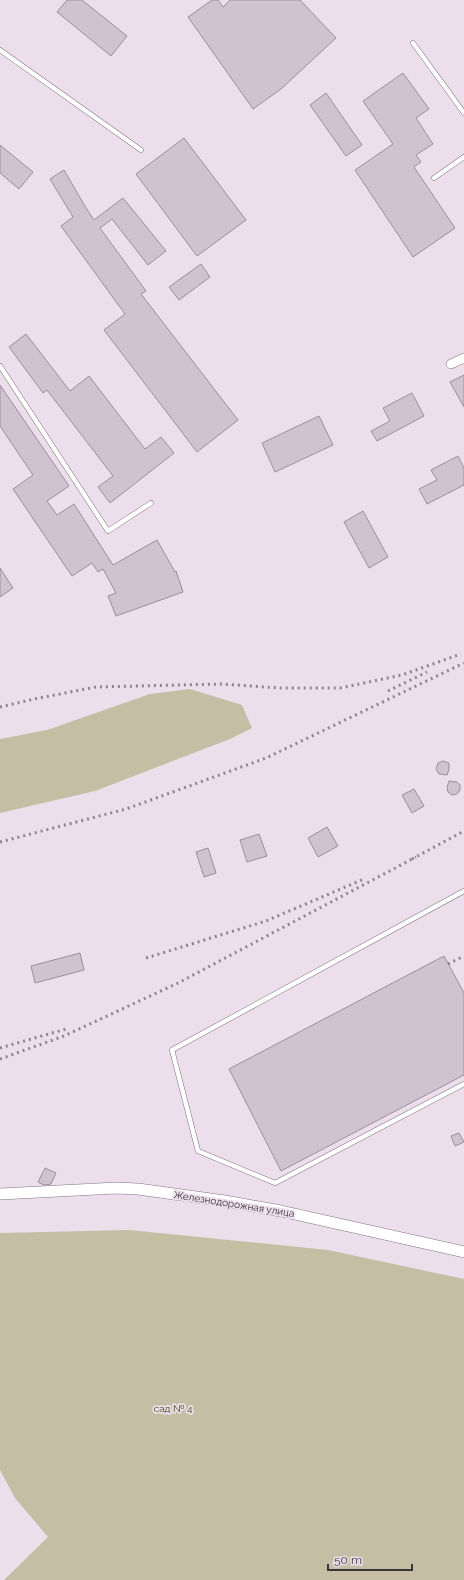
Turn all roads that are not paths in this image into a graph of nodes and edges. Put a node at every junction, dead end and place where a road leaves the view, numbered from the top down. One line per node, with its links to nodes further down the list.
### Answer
1 (413, 43): 3 (lane)
2 (0, 50): 4 (lane)
3 (464, 113)
4 (141, 150)
5 (464, 158): 6 (lane)
6 (434, 178)
7 (464, 358): 8 (street)
8 (451, 364)
9 (0, 366): 10 (lane)
10 (151, 503)
11 (464, 891): 12 (lane)
12 (464, 1084)
13 (0, 1194): 14 (street, Железнодорожная улица)
14 (464, 1252)

